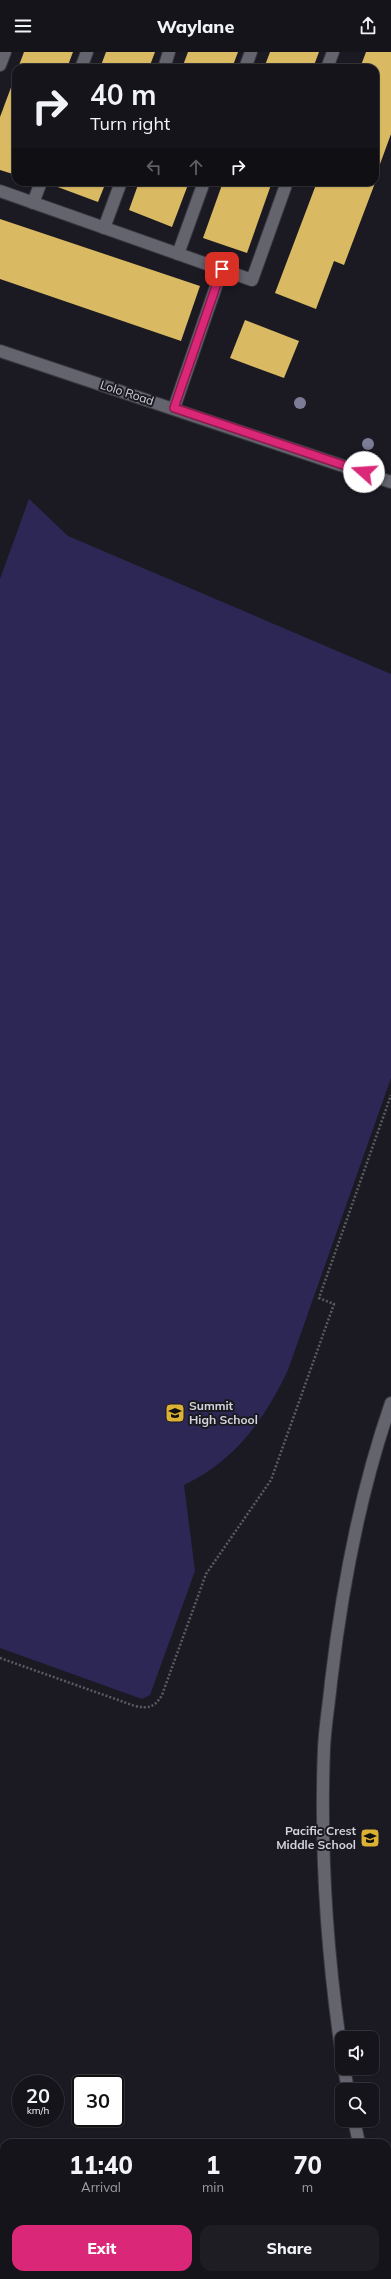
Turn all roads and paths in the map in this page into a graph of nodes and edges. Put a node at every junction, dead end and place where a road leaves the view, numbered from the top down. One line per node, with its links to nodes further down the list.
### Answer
1 (5, 52): 10 (street)
2 (87, 52): 6 (street)
3 (170, 52): 7 (street)
4 (251, 52): 8 (street)
5 (333, 52): 9 (street)
6 (82, 64)
7 (166, 64)
8 (246, 64)
9 (329, 64)
10 (0, 65)
11 (39, 186): 16 (street)
12 (120, 186): 17 (street)
13 (203, 186): 18 (street)
14 (286, 186): 19 (street)
15 (0, 191): 16 (street)
16 (33, 203): 17 (street)
17 (104, 228): 18 (street)
18 (178, 254): 19 (street)
19 (222, 269): 21 (street)
20 (0, 351): 21 (street, Lolo Road)
21 (174, 408): 22 (street, Lolo Road)
22 (391, 482)
23 (391, 1095): 25 (path)
24 (391, 1403): 26 (street)
25 (0, 1658)
26 (339, 2031)
27 (356, 2127): 28 (street)
28 (358, 2139)

